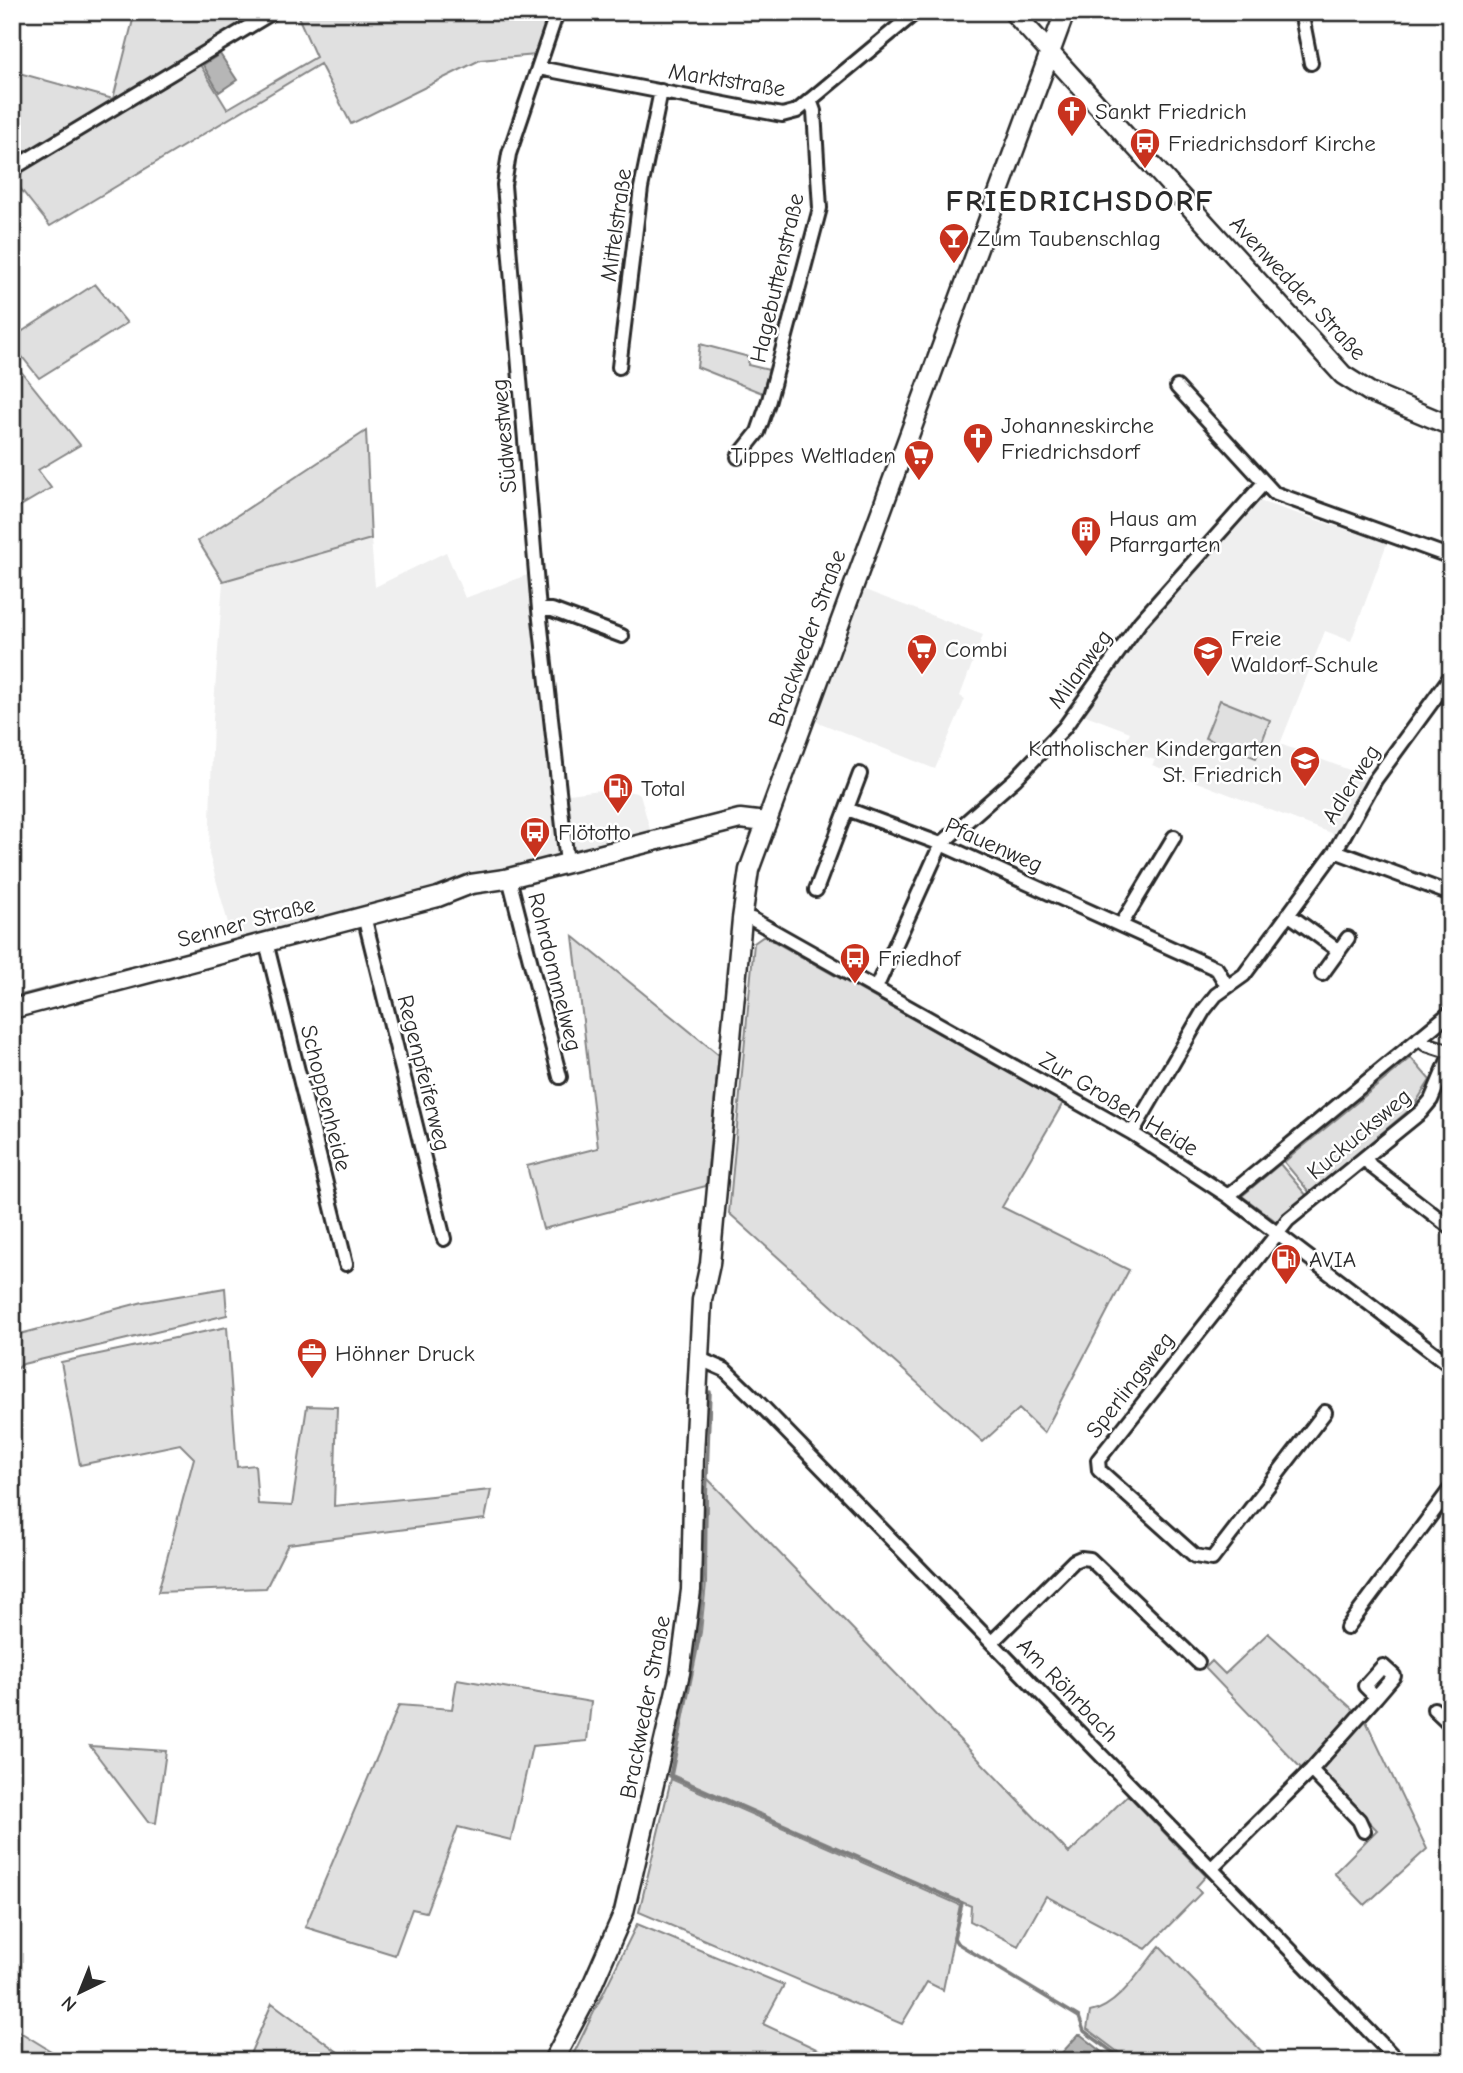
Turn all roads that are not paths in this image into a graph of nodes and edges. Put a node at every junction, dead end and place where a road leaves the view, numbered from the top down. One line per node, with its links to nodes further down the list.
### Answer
1 (273, 12): 12 (street)
2 (557, 12): 9 (street, Südwestweg)
3 (916, 12): 11 (street, Marktstraße)
4 (1013, 12): 7 (main road, Avenwedder Straße)
5 (1065, 12): 7 (main road, Brackweder Straße)
6 (1303, 13): 8 (street)
7 (1051, 54): 15 (main road, Avenwedder Straße); 24 (main road, Brackweder Straße)
8 (1311, 63)
9 (539, 68): 10 (street, Marktstraße); 19 (street, Südwestweg)
10 (661, 91): 11 (street, Marktstraße); 13 (street, Mittelstraße)
11 (810, 100): 16 (street, Hagebuttenstraße)
12 (12, 169)
13 (620, 367)
14 (1177, 387): 17 (street)
15 (1451, 426)
16 (738, 457)
17 (1264, 484): 18 (street); 26 (street, Milanweg)
18 (1451, 557)
19 (539, 610): 20 (street); 28 (street, Südwestweg)
20 (622, 636)
21 (1451, 676): 27 (street, Adlerweg)
22 (860, 774): 23 (street)
23 (847, 809): 26 (street, Pfauenweg); 30 (street)
24 (766, 822): 28 (main road, Senner Straße); 34 (main road, Brackweder Straße)
25 (1174, 837): 35 (street)
26 (941, 844): 35 (street, Pfauenweg); 41 (street, Milanweg)
27 (1335, 851): 31 (street); 32 (street, Adlerweg)
28 (567, 863): 29 (main road, Senner Straße)
29 (507, 878): 33 (main road, Senner Straße); 46 (street, Rohrdommelweg)
30 (816, 890)
31 (1451, 894)
32 (1289, 914): 38 (street); 40 (street, Adlerweg)
33 (364, 916): 37 (main road, Senner Straße); 52 (street, Regenpfeiferweg)
34 (742, 919): 41 (street, Zur Großen Heide); 54 (main road, Brackweder Straße)
35 (1121, 925): 40 (street, Pfauenweg)
36 (1349, 938): 38 (street)
37 (265, 942): 42 (main road, Senner Straße); 53 (street, Schoppenheide)
38 (1339, 951): 39 (street)
39 (1322, 974)
40 (1227, 986): 47 (street, Adlerweg)
41 (876, 988): 47 (street, Zur Großen Heide)
42 (12, 1009)
43 (1451, 1012): 44 (street, Kuckucksweg)
44 (1419, 1038): 45 (street, Kuckucksweg); 49 (street, Kuckucksweg)
45 (1451, 1052): 48 (street, Kuckucksweg)
46 (560, 1077)
47 (1132, 1133): 49 (street, Zur Großen Heide)
48 (1365, 1158): 50 (street); 51 (street, Kuckucksweg)
49 (1228, 1196): 51 (street, Zur Großen Heide)
50 (1451, 1228)
51 (1276, 1234): 55 (street, Zur Großen Heide); 56 (street, Sperlingsweg)
52 (444, 1239)
53 (345, 1264)
54 (701, 1351): 59 (street, Am Röhrbach); 67 (main road, Brackweder Straße)
55 (1451, 1366)
56 (1325, 1412)
57 (1451, 1488): 58 (street)
58 (1347, 1628)
59 (992, 1642): 60 (street); 66 (street, Am Röhrbach)
60 (1198, 1662)
61 (1376, 1697): 64 (street)
62 (1434, 1709): 63 (street)
63 (1451, 1725)
64 (1311, 1770): 65 (street); 66 (street)
65 (1364, 1831)
66 (1212, 1868): 68 (street, Am Röhrbach)
67 (553, 2061)
68 (1398, 2061)

